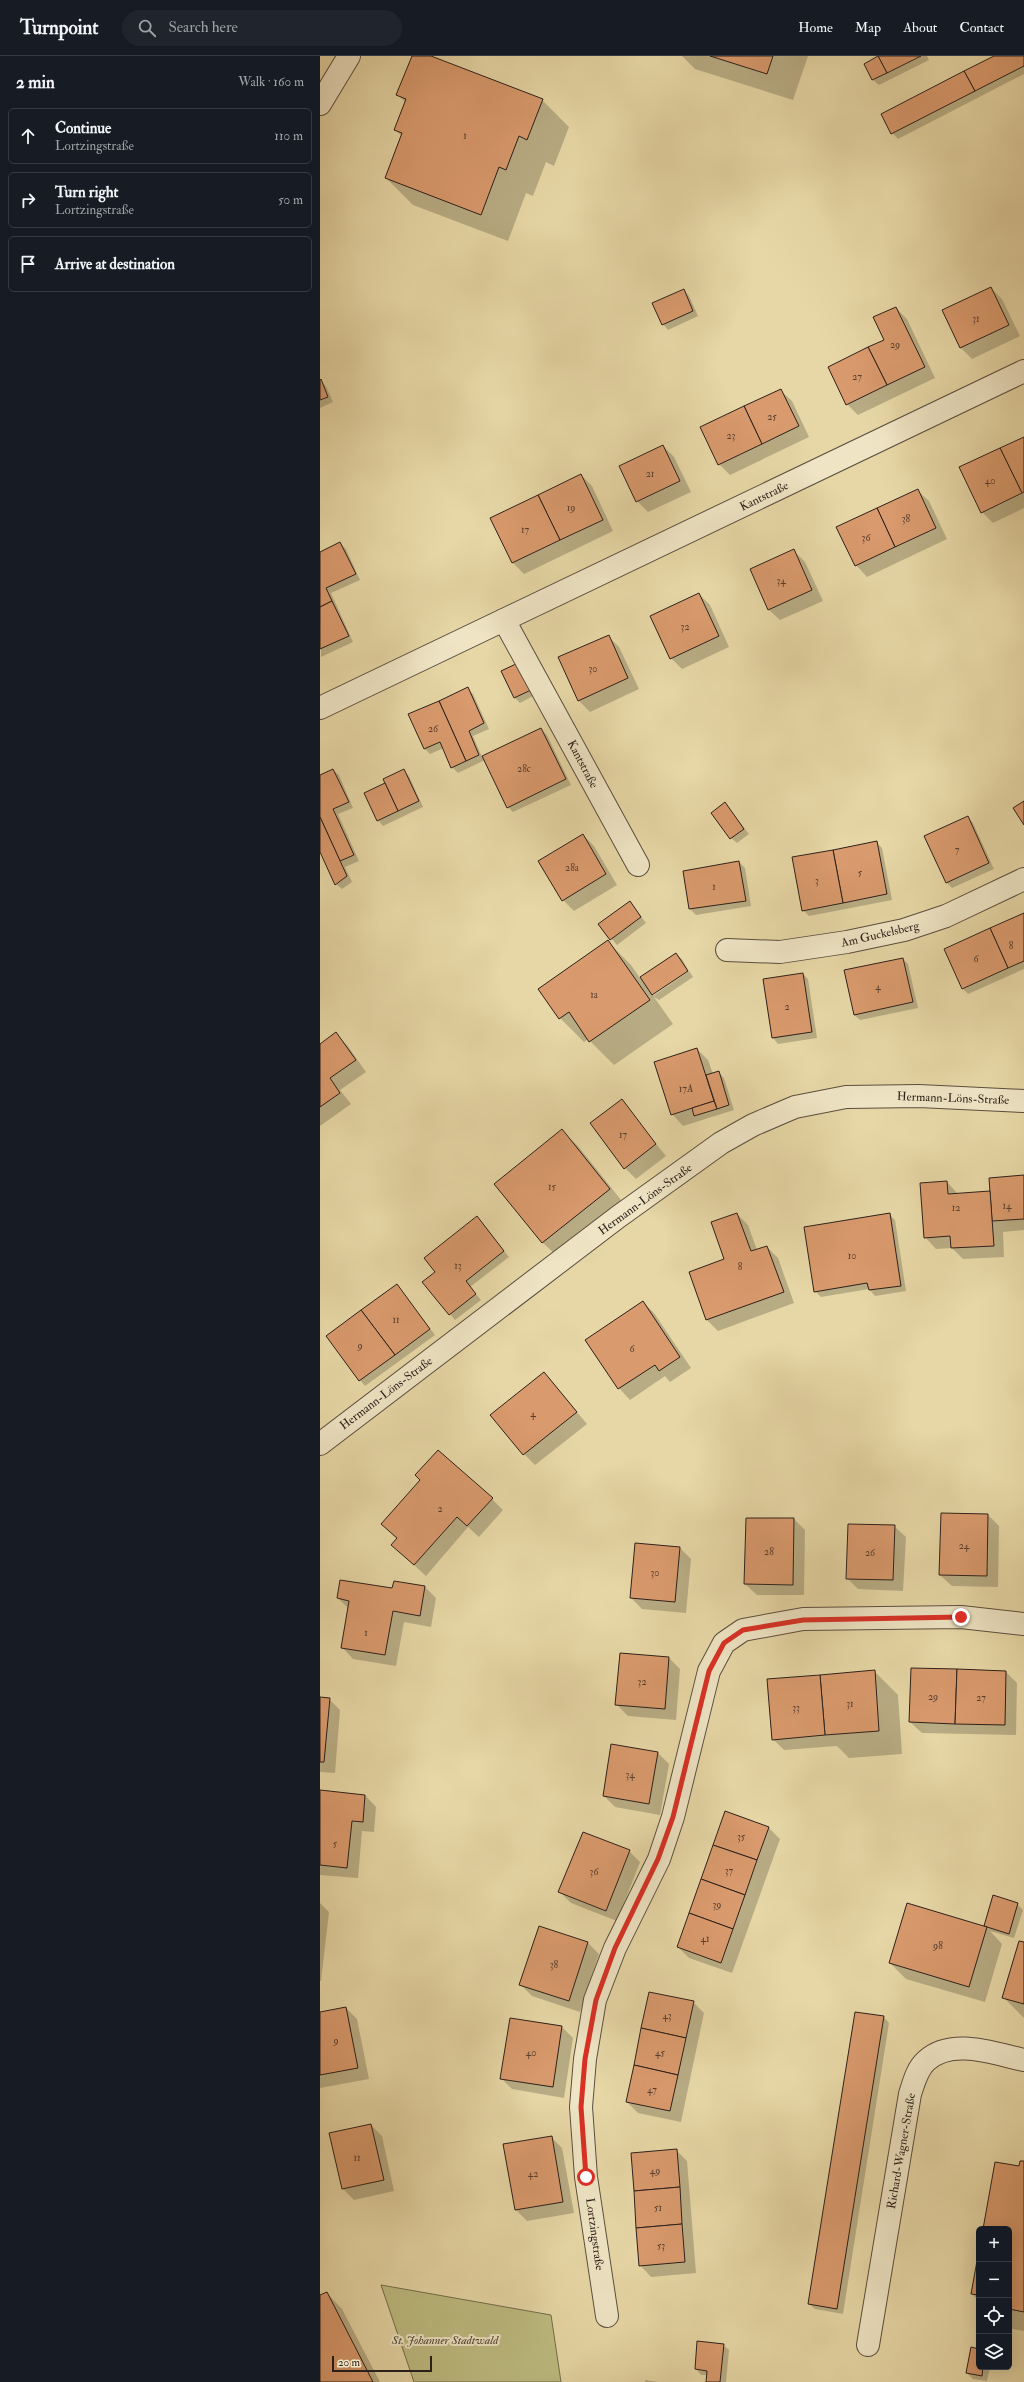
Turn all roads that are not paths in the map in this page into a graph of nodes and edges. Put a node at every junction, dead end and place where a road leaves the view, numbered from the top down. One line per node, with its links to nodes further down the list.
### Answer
1 (349, 56): 2 (street)
2 (320, 104)
3 (1024, 371): 4 (street, Kantstraße)
4 (504, 620): 5 (street, Kantstraße); 6 (street, Kantstraße)
5 (320, 708)
6 (638, 865)
7 (1024, 879): 8 (street, Am Guckelsberg)
8 (727, 950)
9 (1024, 1101): 10 (street, Hermann-Löns-Straße)
10 (320, 1444)
11 (1024, 1624): 13 (street, Lortzingstraße)
12 (1024, 2060): 14 (street, Richard-Wagner-Straße)
13 (607, 2316)
14 (868, 2344)

